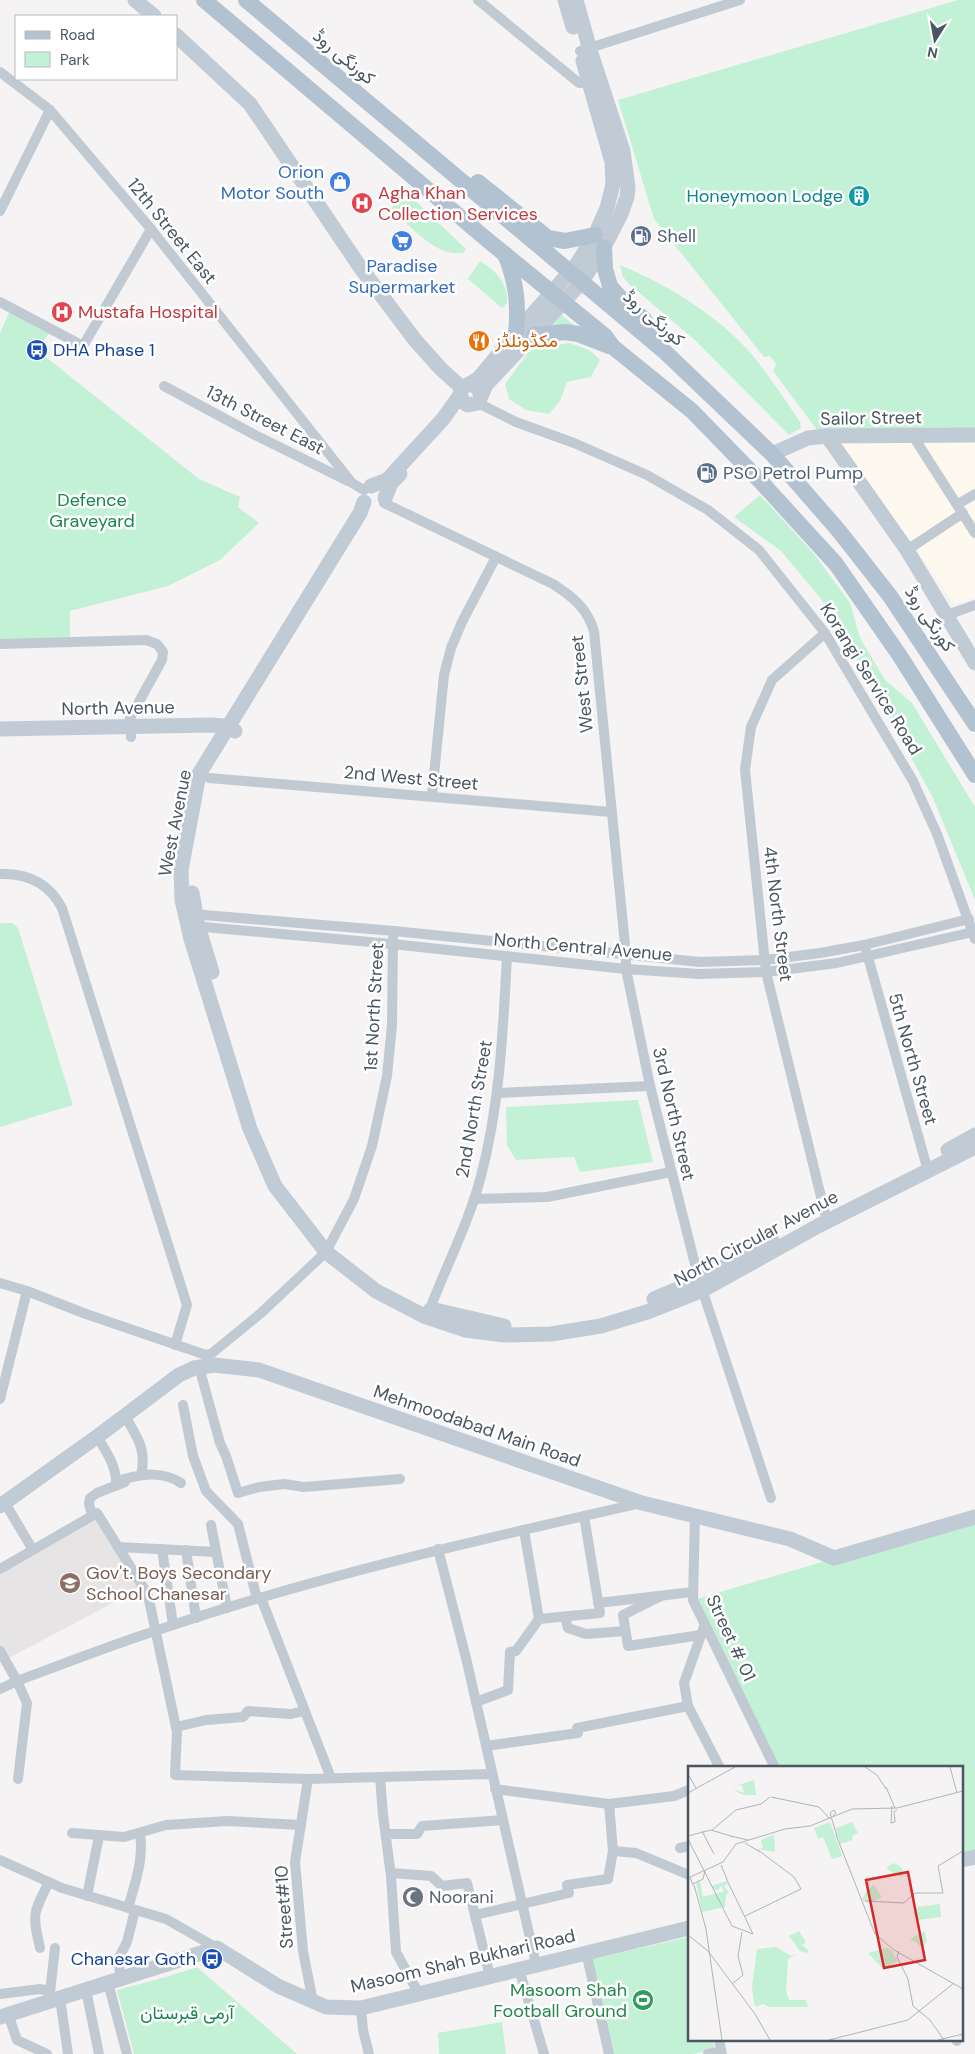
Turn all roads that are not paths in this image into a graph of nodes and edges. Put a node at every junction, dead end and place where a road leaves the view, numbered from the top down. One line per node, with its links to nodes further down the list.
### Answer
1 (135, 0): 8 (street)
2 (204, 0): 18 (main road)
3 (246, 0): 14 (main road, کورنگی روڈ)
4 (478, 0): 12 (street)
5 (565, 0): 10 (street)
6 (576, 0): 10 (street)
7 (740, 0): 10 (street)
8 (153, 15)
9 (178, 37): 27 (street, Korangi Service Road)
10 (585, 50): 12 (street); 17 (street)
11 (0, 72): 13 (street, 12th Street East)
12 (589, 82): 17 (street)
13 (50, 110): 15 (street); 16 (street, 12th Street East)
14 (446, 170): 17 (main road); 19 (main road, کورنگی روڈ)
15 (0, 211)
16 (151, 230): 21 (street); 33 (street, 12th Street East)
17 (599, 241): 19 (street); 25 (main road)
18 (505, 254): 20 (main road); 22 (main road)
19 (575, 278): 20 (street); 25 (main road, کورنگی روڈ)
20 (558, 297): 22 (street); 23 (street, West Avenue); 24 (main road)
21 (0, 302)
22 (516, 333): 27 (street, West Avenue)
23 (534, 335): 24 (main road); 27 (street, West Avenue)
24 (613, 347): 49 (main road)
25 (664, 351): 31 (main road, کورنگی روڈ)
26 (164, 386): 33 (street, 13th Street East)
27 (470, 395): 33 (street, West Avenue); 41 (street, Korangi Service Road)
28 (975, 435): 30 (street, Sailor Street)
29 (827, 436): 30 (street, Sailor Street); 31 (street, Sailor Street); 37 (street)
30 (913, 436): 34 (street)
31 (772, 454): 44 (main road, کورنگی روڈ)
32 (975, 494): 34 (street)
33 (371, 496): 38 (street, West Street); 47 (street, West Avenue)
34 (960, 509): 35 (street); 37 (street)
35 (972, 521): 36 (street)
36 (975, 533)
37 (907, 550): 40 (street)
38 (496, 557): 51 (street); 52 (street, West Street)
39 (975, 605): 40 (street)
40 (947, 615): 43 (street)
41 (825, 633): 54 (street, Korangi Service Road); 63 (street, 4th North Street)
42 (0, 644): 46 (street)
43 (975, 663)
44 (975, 724)
45 (0, 729): 46 (street, North Avenue)
46 (131, 732): 47 (street, North Avenue); 48 (street, North Avenue)
47 (229, 734): 50 (street, West Avenue); 55 (street, West Avenue)
48 (0, 739)
49 (975, 775)
50 (209, 778): 51 (street, 2nd West Street); 55 (street, West Avenue)
51 (432, 795): 52 (street, 2nd West Street)
52 (611, 812): 60 (street, West Street)
53 (0, 874): 79 (street)
54 (969, 919): 57 (street, Korangi Service Road); 59 (street, North Central Avenue)
55 (192, 920): 56 (street, North Central Avenue); 58 (street, North Central Avenue); 74 (street, West Avenue)
56 (394, 931): 58 (street, 1st North Street); 60 (street, North Central Avenue)
57 (974, 935): 62 (street, North Central Avenue)
58 (392, 944): 61 (street, North Central Avenue); 74 (street, 1st North Street)
59 (864, 945): 62 (street, 5th North Street); 63 (street, North Central Avenue)
60 (626, 955): 63 (street, North Central Avenue); 64 (street, 3rd North Street)
61 (507, 956): 64 (street, North Central Avenue); 67 (street, 2nd North Street)
62 (868, 956): 65 (street, North Central Avenue); 70 (street, 5th North Street)
63 (764, 960): 65 (street, 4th North Street)
64 (626, 969): 65 (street, North Central Avenue); 66 (street, 3rd North Street)
65 (766, 972): 73 (street, 4th North Street)
66 (650, 1086): 67 (street); 71 (street, 3rd North Street)
67 (496, 1093): 72 (street, 2nd North Street)
68 (975, 1135): 70 (street, North Circular Avenue)
69 (975, 1147): 70 (street, North Circular Avenue)
70 (926, 1166): 73 (street, North Circular Avenue)
71 (671, 1172): 72 (street); 76 (street, 3rd North Street)
72 (474, 1199): 78 (street, 2nd North Street)
73 (827, 1217): 76 (street, North Circular Avenue)
74 (328, 1248): 78 (street, North Circular Avenue); 79 (street, 1st North Street)
75 (0, 1283): 77 (street)
76 (701, 1285): 78 (street, North Circular Avenue); 89 (street, 3rd North Street)
77 (27, 1290): 79 (street); 81 (street)
78 (428, 1313)
79 (175, 1344)
80 (200, 1367): 83 (street, Mehmoodabad Main Road); 86 (street); 90 (street, Mehmoodabad Main Road)
81 (0, 1399)
82 (183, 1405): 107 (street)
83 (125, 1416): 84 (street, Mehmoodabad Main Road); 85 (street)
84 (97, 1436): 88 (street); 91 (street, Mehmoodabad Main Road)
85 (141, 1474): 87 (street); 88 (street)
86 (400, 1479)
87 (181, 1483)
88 (116, 1485): 93 (street)
89 (771, 1498)
90 (642, 1503): 92 (street, Mehmoodabad Main Road); 94 (street)
91 (2, 1505): 101 (street)
92 (695, 1514): 95 (street, Mehmoodabad Main Road); 105 (street, Street # 01)
93 (92, 1516): 98 (street); 101 (street)
94 (584, 1516): 97 (street); 108 (street)
95 (975, 1516)
96 (211, 1525): 103 (street)
97 (524, 1530): 100 (street); 112 (street)
98 (118, 1547): 99 (street); 115 (street)
99 (162, 1549): 102 (street); 114 (street)
100 (438, 1549): 107 (street); 121 (street)
101 (33, 1550): 104 (street)
102 (186, 1550): 103 (street); 111 (street)
103 (216, 1552): 109 (street)
104 (0, 1569)
105 (694, 1592): 106 (street); 113 (street, Street # 01)
106 (660, 1596): 108 (street); 116 (street)
107 (259, 1599): 109 (street); 123 (street)
108 (598, 1604): 110 (street)
109 (228, 1608): 111 (street)
110 (565, 1616): 112 (street); 116 (street)
111 (196, 1618): 114 (street)
112 (539, 1619): 121 (street)
113 (705, 1624): 117 (street); 127 (street, Street # 01)
114 (173, 1625): 115 (street)
115 (156, 1630): 119 (street); 124 (street)
116 (625, 1631): 117 (street)
117 (701, 1636): 122 (street)
118 (0, 1651): 119 (street)
119 (17, 1681): 120 (street); 131 (street)
120 (0, 1689)
121 (476, 1702): 125 (street)
122 (688, 1706): 125 (street); 126 (street)
123 (304, 1711): 124 (street); 130 (street)
124 (176, 1727): 132 (street)
125 (486, 1746): 128 (street)
126 (719, 1766)
127 (774, 1766)
128 (492, 1774): 129 (street); 133 (street)
129 (380, 1777): 130 (street); 140 (street)
130 (331, 1778): 132 (street)
131 (18, 1779)
132 (308, 1780): 137 (street, Street#10)
133 (496, 1789): 135 (street); 136 (street)
134 (688, 1790): 135 (street)
135 (609, 1804): 142 (street)
136 (502, 1820): 140 (street); 150 (street)
137 (301, 1825): 139 (street); 166 (street, Street#10)
138 (72, 1833): 141 (street)
139 (140, 1833): 141 (street); 151 (street)
140 (386, 1834): 146 (street)
141 (99, 1836): 149 (street)
142 (613, 1851): 147 (street); 150 (street)
143 (975, 1857): 145 (street)
144 (0, 1860): 148 (street)
145 (962, 1860)
146 (391, 1872): 152 (street); 164 (street)
147 (688, 1875)
148 (49, 1882): 149 (street); 154 (street)
149 (87, 1896): 151 (street)
150 (522, 1903): 152 (street); 158 (street)
151 (131, 1909): 156 (street); 161 (street)
152 (475, 1914): 160 (street)
153 (688, 1928): 157 (street, Masoom Shah Bukhari Road)
154 (40, 1948)
155 (55, 1948): 165 (street)
156 (217, 1948): 161 (street); 166 (street, Masoom Shah Bukhari Road)
157 (586, 1952): 158 (street, Masoom Shah Bukhari Road); 176 (street)
158 (536, 1964): 159 (street, Masoom Shah Bukhari Road)
159 (519, 1968): 160 (street, Masoom Shah Bukhari Road); 175 (street)
160 (490, 1976): 164 (street, Masoom Shah Bukhari Road)
161 (115, 1981): 162 (street); 173 (street)
162 (86, 1990): 165 (street); 172 (street)
163 (0, 1994): 165 (street)
164 (419, 1994): 167 (street, Masoom Shah Bukhari Road)
165 (53, 1997): 168 (street); 171 (street)
166 (313, 2002): 167 (street, Masoom Shah Bukhari Road)
167 (362, 2008): 174 (street)
168 (4, 2016): 170 (street)
169 (722, 2053): 177 (street)
170 (47, 2054)
171 (68, 2054)
172 (98, 2054)
173 (125, 2054)
174 (369, 2054)
175 (544, 2054)
176 (608, 2054)
177 (708, 2054)

